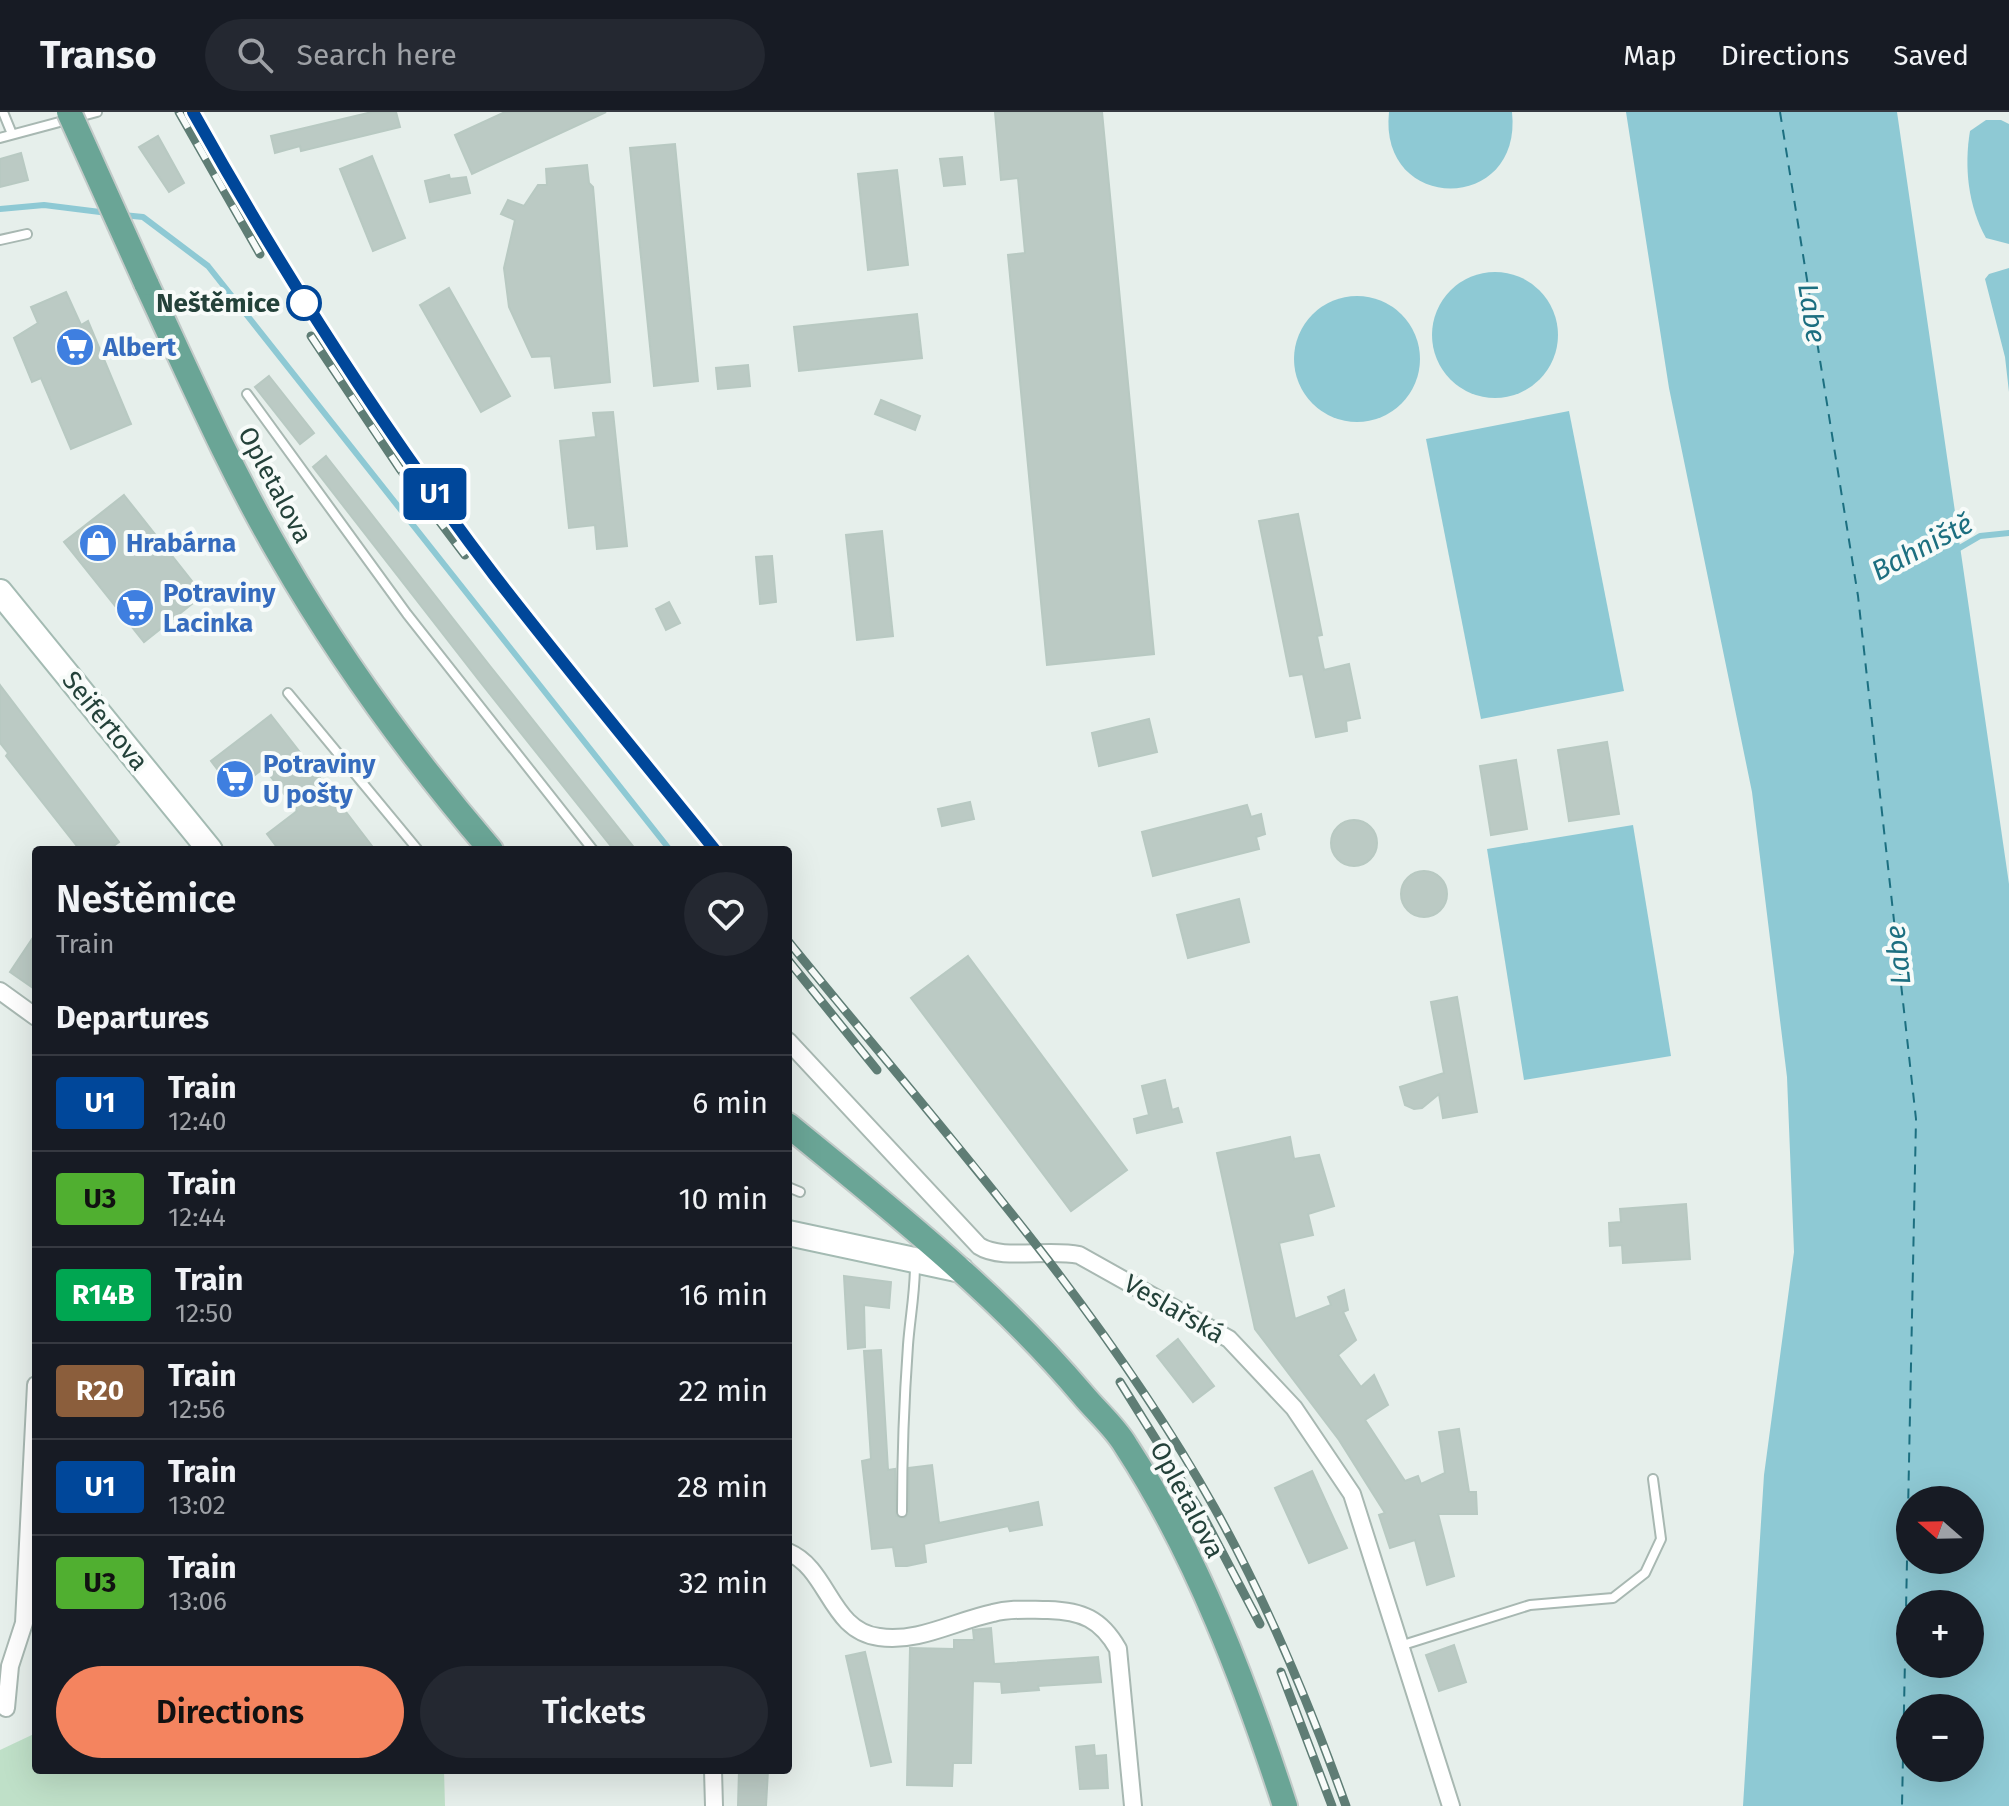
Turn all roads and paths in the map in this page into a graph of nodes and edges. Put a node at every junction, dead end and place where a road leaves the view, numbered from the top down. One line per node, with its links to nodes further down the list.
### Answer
1 (3, 112): 4 (lane)
2 (69, 112): 13 (main road, Opletalova, bridge)
3 (97, 112): 4 (lane)
4 (12, 134): 5 (lane)
5 (0, 138)
6 (27, 234): 7 (lane)
7 (0, 240)
8 (247, 394): 14 (lane)
9 (0, 592): 11 (street, Seifertova)
10 (288, 693): 12 (lane)
11 (207, 846)
12 (415, 846)
13 (488, 846)
14 (590, 846)
15 (0, 991): 16 (street)
16 (32, 1014)
17 (792, 1045): 28 (street, Veslařská)
18 (792, 1128): 23 (main road, Opletalova)
19 (792, 1189): 20 (lane)
20 (800, 1192)
21 (792, 1234): 22 (street)
22 (915, 1260): 23 (street); 26 (lane)
23 (961, 1270): 33 (main road, Opletalova)
24 (32, 1464): 29 (street)
25 (1653, 1479): 28 (lane)
26 (902, 1512)
27 (792, 1555): 32 (street)
28 (1403, 1645): 34 (street, Veslařská)
29 (6, 1708)
30 (713, 1774): 31 (street)
31 (714, 1806)
32 (1133, 1806)
33 (1285, 1806)
34 (1451, 1806)

